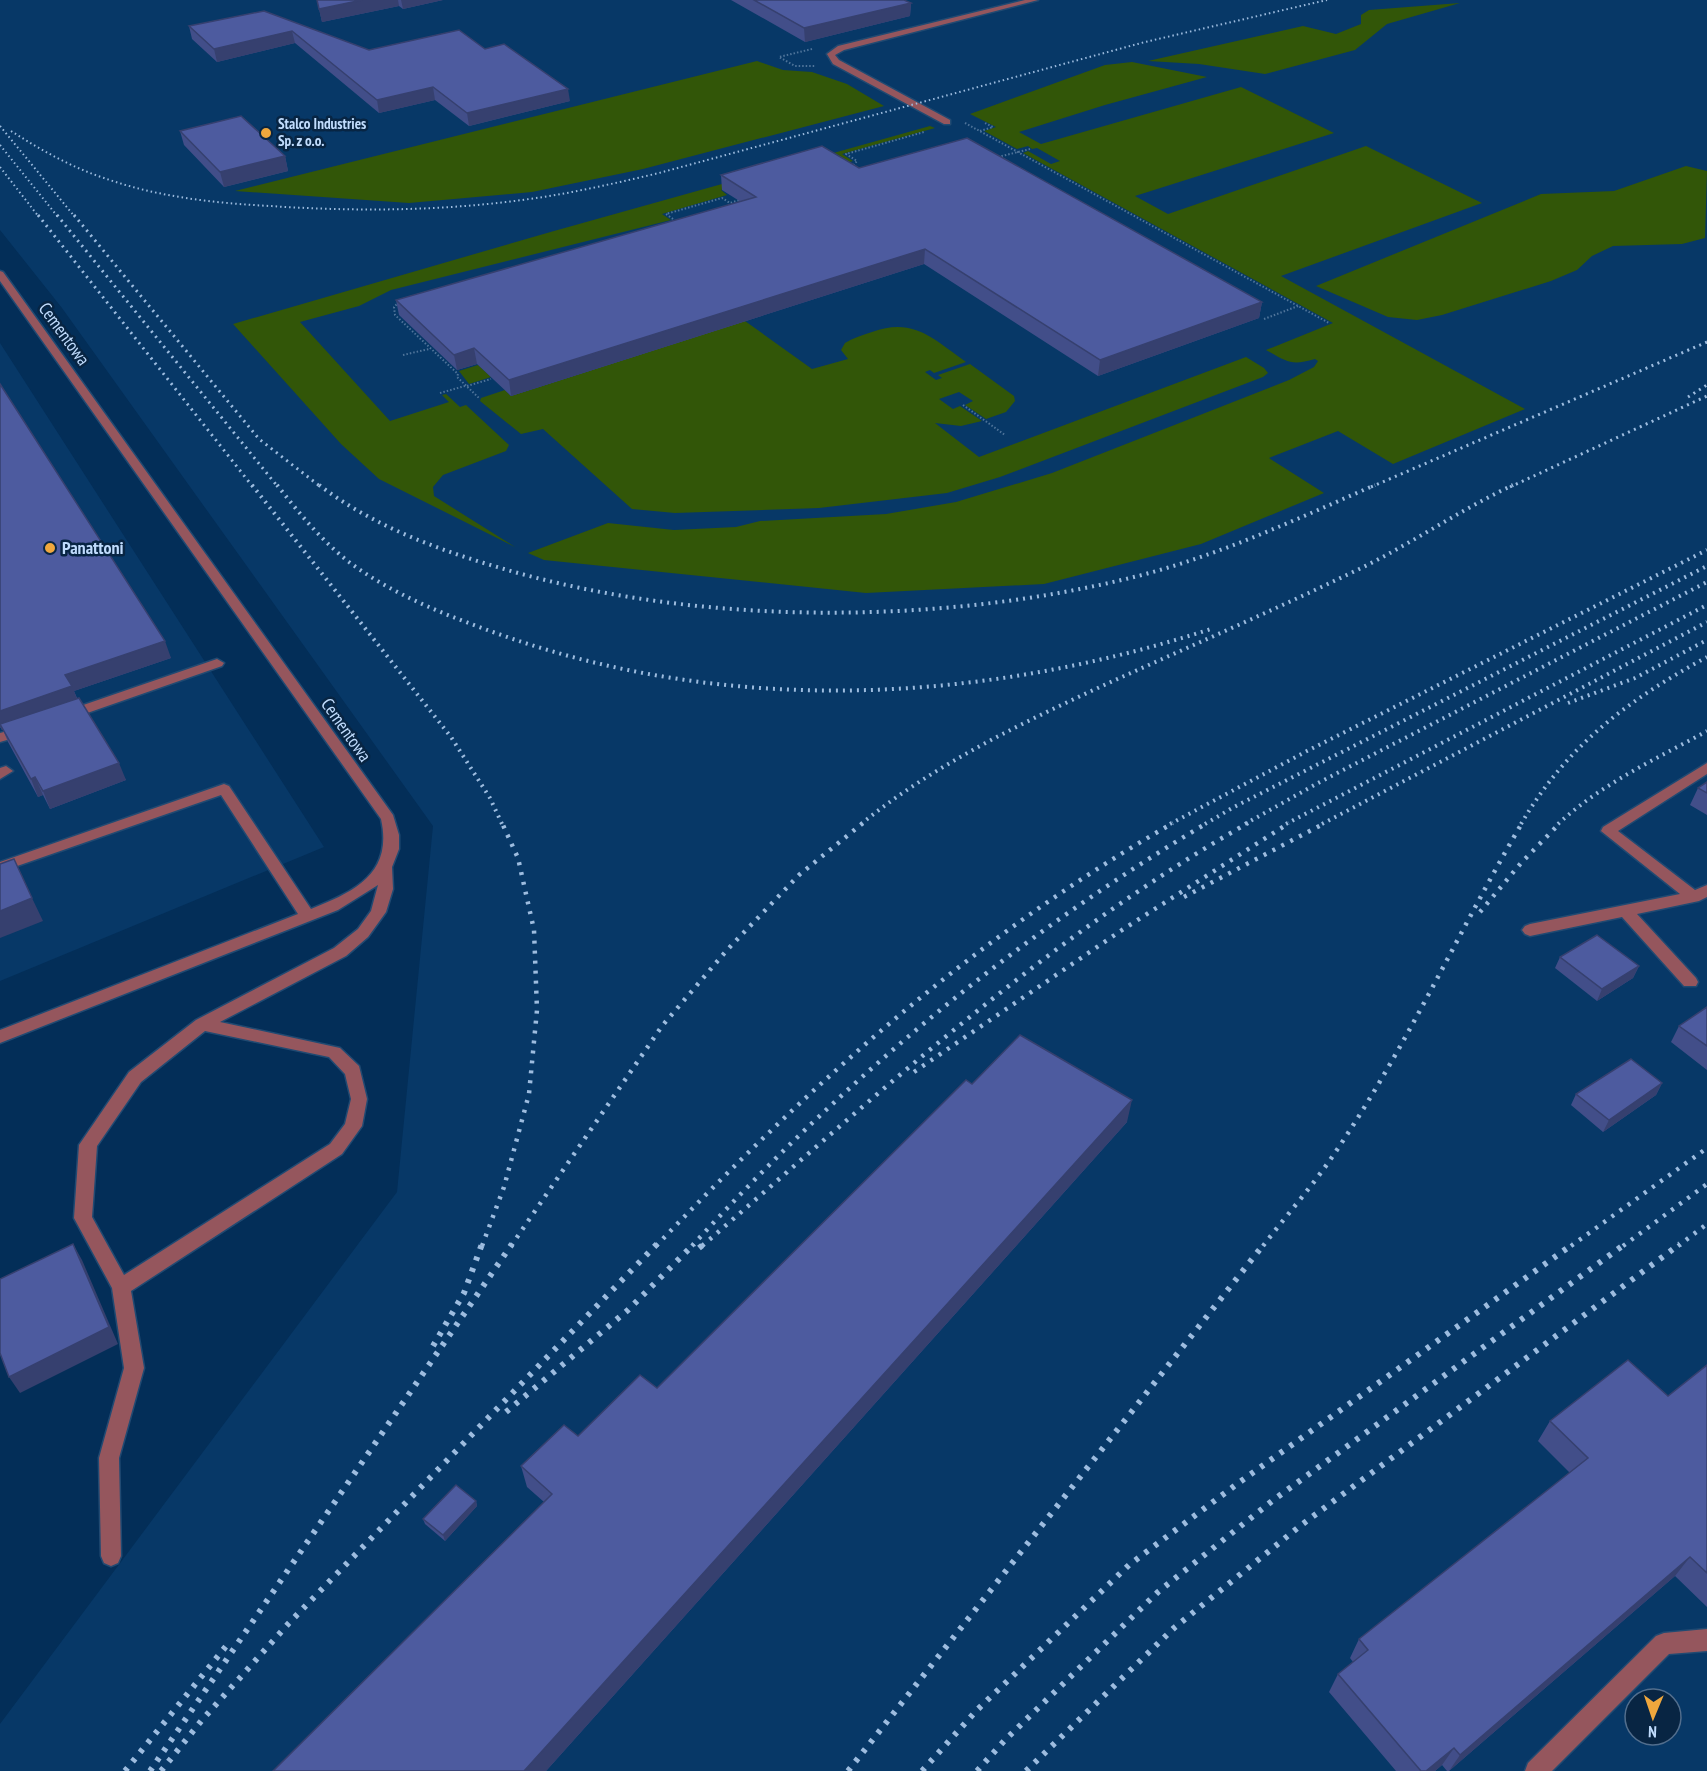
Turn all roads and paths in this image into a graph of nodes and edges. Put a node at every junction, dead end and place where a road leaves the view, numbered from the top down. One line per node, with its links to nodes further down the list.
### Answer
1 (1034, 0): 5 (lane)
2 (817, 47): 3 (path)
3 (823, 67)
4 (962, 121): 8 (path)
5 (947, 122)
6 (985, 123): 8 (path)
7 (928, 131): 12 (path)
8 (980, 131): 10 (path)
9 (1030, 149): 10 (path)
10 (1018, 152): 11 (path); 19 (path)
11 (993, 158)
12 (843, 170)
13 (752, 196): 14 (path)
14 (730, 203): 15 (path); 16 (path)
15 (736, 207)
16 (673, 219)
17 (0, 274): 34 (lane, Cementowa)
18 (405, 298): 22 (path)
19 (1299, 306): 20 (path); 21 (path)
20 (1264, 319)
21 (1329, 323)
22 (430, 348): 23 (path); 25 (path)
23 (403, 355)
24 (491, 379): 25 (path)
25 (466, 386): 26 (path); 27 (path)
26 (440, 393)
27 (479, 398)
28 (963, 405): 29 (path)
29 (1005, 435)
30 (217, 663): 31 (lane)
31 (0, 738)
32 (1707, 768): 35 (lane)
33 (0, 867): 37 (lane)
34 (385, 868): 37 (lane); 40 (lane, Cementowa)
35 (1700, 894): 36 (lane)
36 (1626, 911): 38 (lane); 39 (lane)
37 (308, 916): 41 (lane)
38 (1530, 930)
39 (1690, 982)
40 (202, 1024): 42 (lane, Cementowa); 42 (lane)
41 (0, 1037)
42 (121, 1287): 43 (lane, Cementowa)
43 (111, 1556)
44 (1707, 1640): 45 (lane)
45 (1536, 1771)

